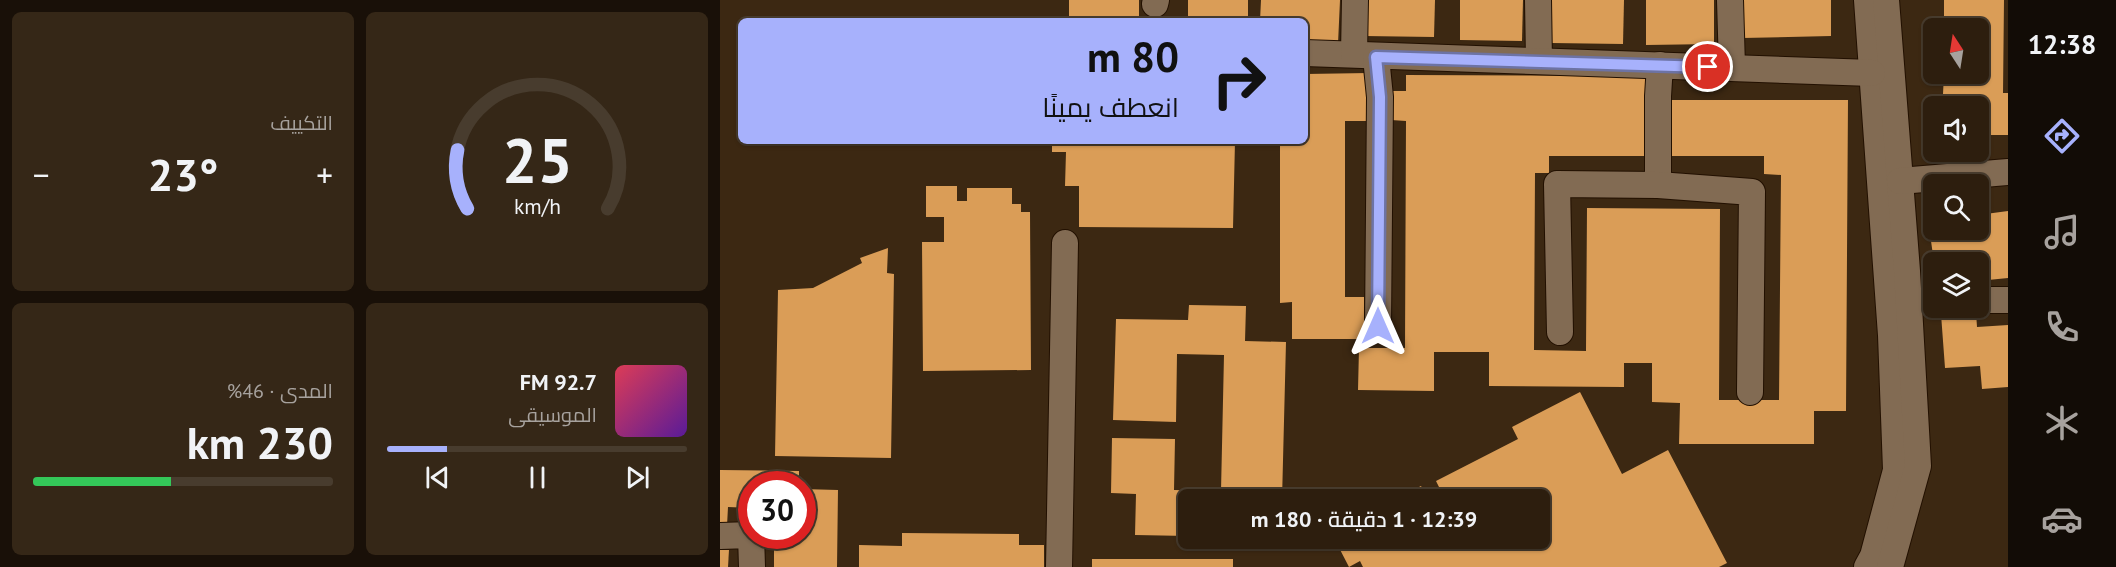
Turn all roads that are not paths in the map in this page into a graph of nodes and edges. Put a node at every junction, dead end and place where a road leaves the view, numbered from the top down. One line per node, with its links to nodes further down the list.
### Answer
1 (1355, 0): 7 (street)
2 (1538, 0): 8 (street)
3 (1730, 0): 10 (street)
4 (1867, 0): 11 (street)
5 (1886, 0): 13 (street)
6 (1308, 52): 7 (street)
7 (1365, 56): 8 (street); 16 (street)
8 (1539, 61): 9 (street)
9 (1660, 65): 10 (street); 14 (street)
10 (1732, 68): 11 (street)
11 (1872, 73): 22 (street)
12 (2008, 172): 13 (street)
13 (1900, 181): 23 (street)
14 (1658, 185): 17 (street); 18 (street)
15 (1065, 243): 21 (street)
16 (1378, 326)
17 (1560, 332)
18 (1750, 392)
19 (720, 536): 20 (street)
20 (752, 567)
21 (1059, 567)
22 (1867, 567)
23 (1890, 567)

